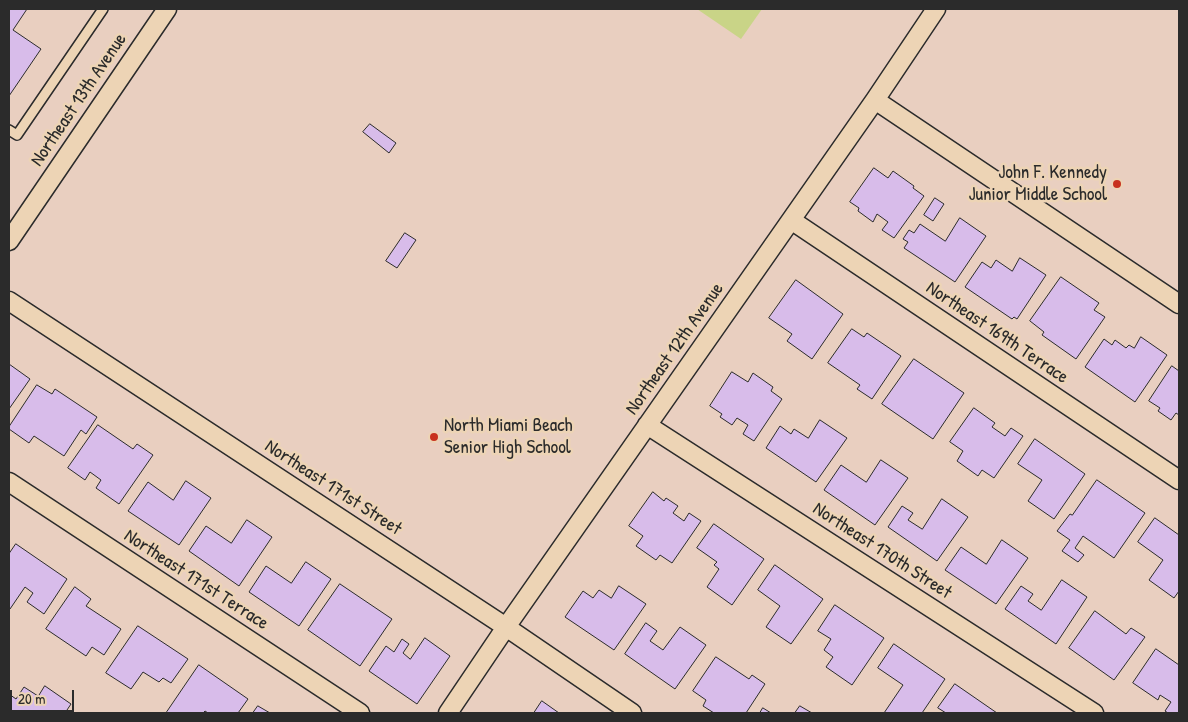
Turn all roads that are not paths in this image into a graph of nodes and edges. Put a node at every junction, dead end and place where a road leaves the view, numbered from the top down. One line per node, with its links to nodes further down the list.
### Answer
1 (103, 9): 5 (lane)
2 (167, 9): 7 (street, Northeast 13th Avenue)
3 (936, 9): 4 (street, Northeast 12th Avenue)
4 (875, 100): 6 (street, Northeast 12th Avenue); 9 (street)
5 (9, 130)
6 (790, 220): 10 (street, Northeast 12th Avenue); 11 (street, Northeast 169th Terrace)
7 (9, 241)
8 (9, 301): 13 (street, Northeast 171st Street)
9 (1179, 304)
10 (647, 425): 13 (street, Northeast 12th Avenue); 17 (street, Northeast 170th Street)
11 (1179, 480)
12 (9, 482): 14 (street, Northeast 171st Terrace)
13 (506, 627): 15 (street, Northeast 12th Avenue); 16 (street, Northeast 171st Street)
14 (360, 713)
15 (448, 713)
16 (632, 713)
17 (1094, 713)

